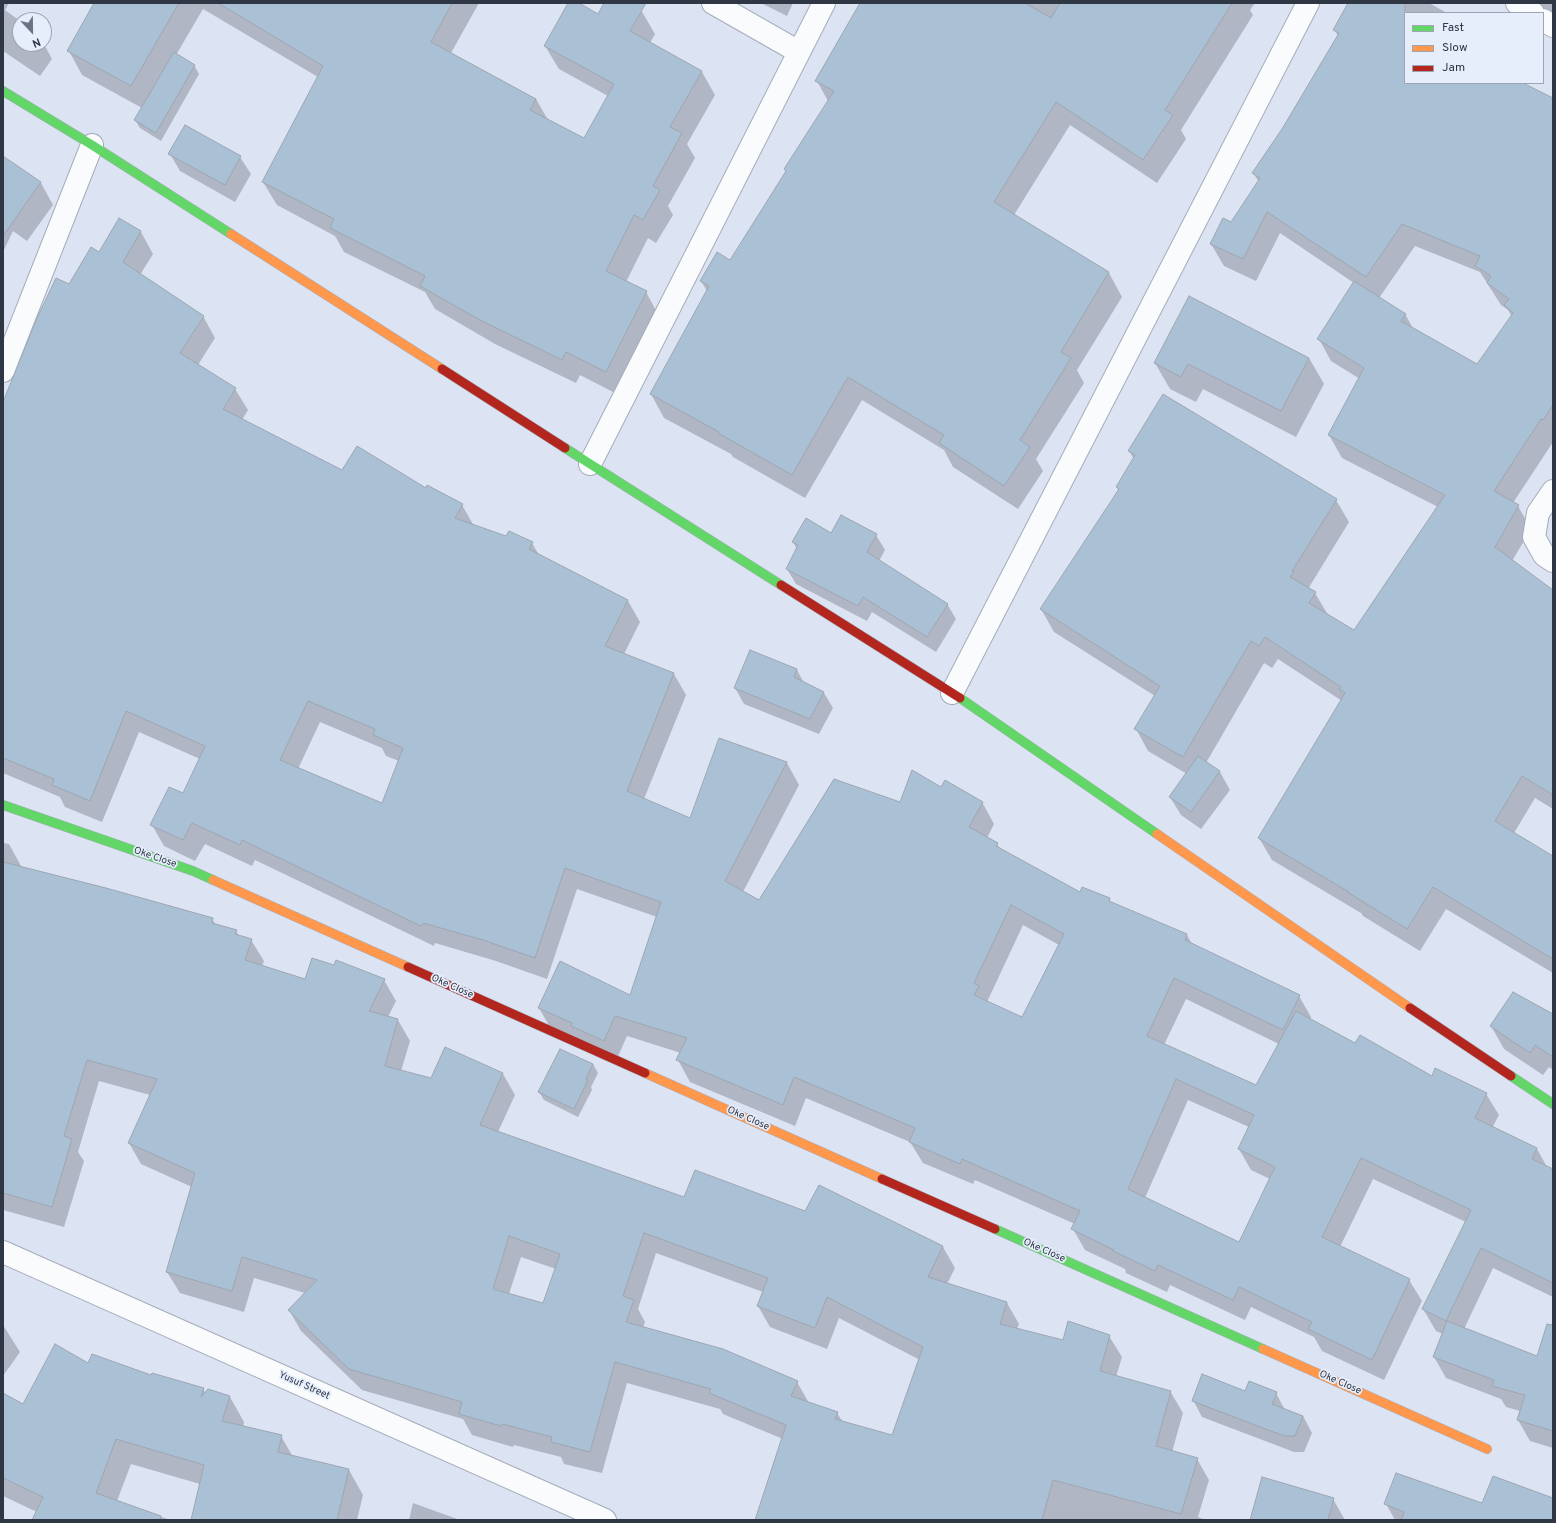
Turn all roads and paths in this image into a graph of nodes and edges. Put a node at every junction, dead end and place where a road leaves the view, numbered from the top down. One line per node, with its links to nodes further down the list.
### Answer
1 (714, 3): 8 (street)
2 (824, 3): 8 (street)
3 (1308, 3): 15 (street)
4 (1517, 3): 5 (street)
5 (1531, 12)
6 (1544, 21): 7 (street)
7 (1553, 26)
8 (799, 52): 12 (street)
9 (3, 92): 10 (street)
10 (92, 145): 11 (street); 12 (street)
11 (3, 371)
12 (590, 464): 15 (street)
13 (1553, 491): 14 (street)
14 (1553, 561)
15 (952, 693): 17 (street)
16 (3, 805): 19 (street, Oke Close)
17 (1553, 1104)
18 (3, 1252): 20 (street, Yusuf Street)
19 (1487, 1449)
20 (605, 1520)

